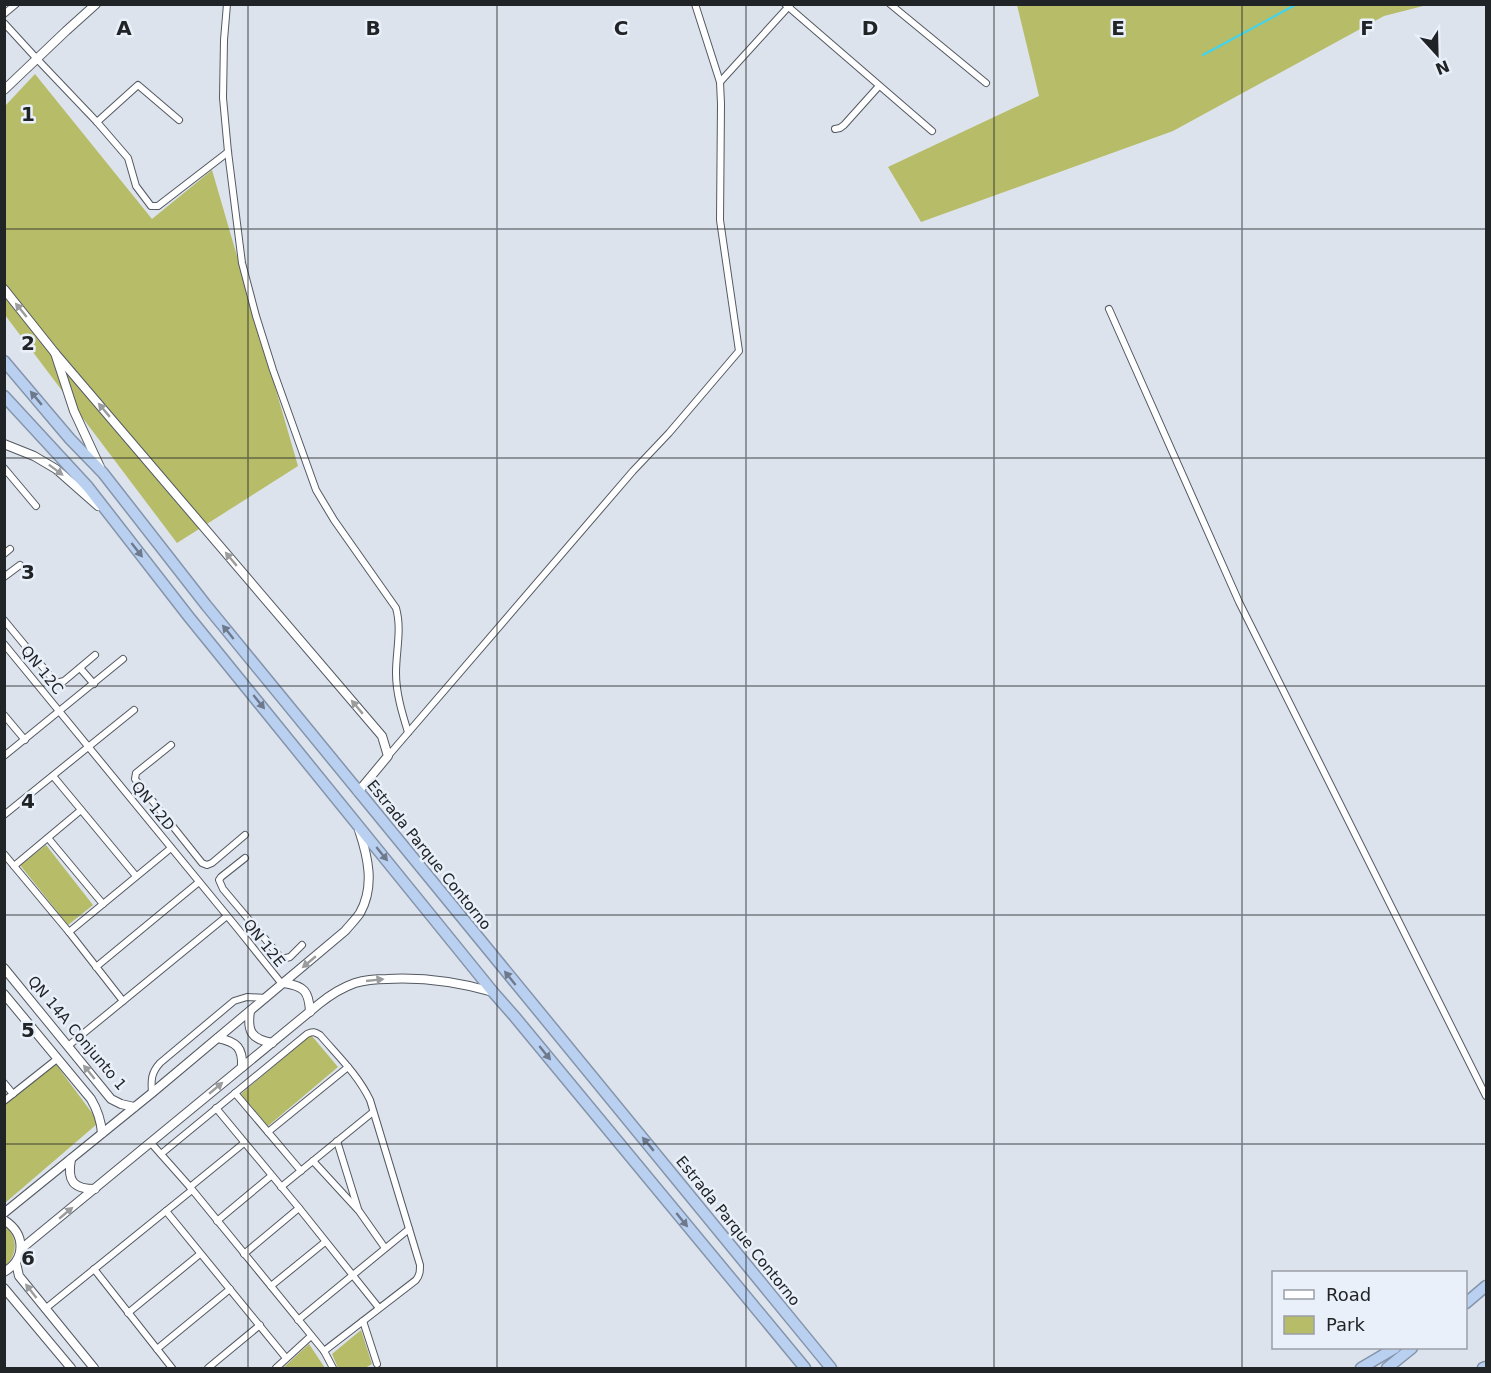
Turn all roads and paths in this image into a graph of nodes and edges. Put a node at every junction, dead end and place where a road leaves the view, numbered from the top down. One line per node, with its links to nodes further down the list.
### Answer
1 (16, 4): 7 (street)
2 (96, 4): 11 (main road)
3 (227, 4): 20 (street)
4 (695, 4): 12 (street)
5 (890, 4): 13 (street)
6 (787, 5): 12 (street); 14 (street)
7 (4, 15)
8 (4, 23): 9 (street)
9 (11, 31): 10 (street); 11 (street)
10 (4, 36)
11 (37, 59): 15 (main road); 17 (street)
12 (720, 82): 44 (street)
13 (986, 82)
14 (879, 86): 18 (street); 19 (street)
15 (4, 90)
16 (179, 120): 17 (street)
17 (97, 122): 20 (street)
18 (835, 129)
19 (932, 131)
20 (228, 152): 44 (street)
21 (4, 289): 23 (main road, one-way to 21)
22 (1109, 309): 94 (street)
23 (55, 352): 28 (main road); 49 (main road, one-way to 23)
24 (4, 361): 28 (highway, Estrada Parque Contorno, one-way to 24)
25 (4, 396): 30 (highway)
26 (4, 444): 30 (main road, one-way to 30)
27 (4, 468): 29 (street)
28 (103, 473): 33 (highway, Estrada Parque Contorno)
29 (36, 506)
30 (114, 520): 34 (highway, one-way to 34)
31 (20, 565): 32 (street)
32 (4, 577)
33 (206, 605): 34 (highway); 51 (highway, Estrada Parque Contorno, one-way to 33)
34 (189, 616): 55 (highway, one-way to 55)
35 (4, 620): 39 (street)
36 (4, 644): 42 (street, QN 12C)
37 (94, 655): 39 (street)
38 (123, 659): 40 (street)
39 (80, 668): 40 (street)
40 (94, 684): 42 (street)
41 (134, 710): 47 (street)
42 (60, 712): 45 (street); 47 (street, QN 12D)
43 (4, 715): 45 (street)
44 (408, 732): 49 (street)
45 (25, 740): 48 (street)
46 (171, 745): 54 (street)
47 (88, 747): 50 (street); 56 (street, QN 12D)
48 (4, 756)
49 (388, 756): 51 (main road)
50 (53, 776): 52 (street); 53 (street)
51 (358, 792): 78 (highway, Estrada Parque Contorno, one-way to 51)
52 (81, 810): 58 (street); 63 (street)
53 (4, 815)
54 (169, 821): 56 (street); 57 (street)
55 (357, 824): 73 (main road, one-way to 73); 74 (highway, one-way to 74)
56 (158, 831): 59 (street, QN 12D)
57 (245, 835)
58 (48, 838): 62 (street); 65 (street)
59 (171, 848): 63 (street); 64 (street, QN 12D)
60 (4, 854): 62 (street)
61 (244, 858): 67 (street)
62 (14, 866): 69 (street)
63 (136, 876): 65 (street)
64 (199, 882): 66 (street, QN 12D); 71 (street)
65 (103, 904): 69 (street)
66 (227, 916): 68 (street, QN 12E); 77 (street)
67 (249, 920): 68 (street); 70 (street)
68 (238, 929): 73 (street, QN 12E)
69 (69, 932): 71 (street)
70 (302, 945)
71 (96, 967): 77 (street)
72 (4, 968): 84 (main road, QN 14A Conjunto 1)
73 (283, 984): 76 (main road); 80 (main road)
74 (493, 992): 80 (main road, one-way to 74); 81 (highway)
75 (4, 994): 86 (main road, QN 14A Conjunto 1)
76 (266, 998): 79 (main road); 91 (street)
77 (123, 1001): 84 (street)
78 (531, 1004): 81 (highway); 153 (highway, Estrada Parque Contorno, one-way to 78)
79 (250, 1011): 82 (main road); 83 (main road)
80 (310, 1012): 83 (main road)
81 (515, 1017): 152 (highway, one-way to 152)
82 (218, 1038): 87 (main road); 91 (main road)
83 (272, 1043): 85 (main road)
84 (68, 1046): 96 (main road, QN 14A Conjunto 1, one-way to 84)
85 (252, 1058): 87 (main road); 89 (street)
86 (57, 1059): 93 (street); 100 (main road, QN 14A Conjunto 1)
87 (242, 1067): 102 (main road, one-way to 87)
88 (348, 1067): 89 (street); 98 (street); 99 (street)
89 (262, 1070): 92 (street)
90 (4, 1083): 93 (street)
91 (152, 1093): 96 (main road)
92 (235, 1093): 97 (street); 99 (street)
93 (13, 1094): 95 (street)
94 (1486, 1096)
95 (4, 1101)
96 (134, 1107): 100 (main road)
97 (216, 1108): 103 (street); 104 (street)
98 (373, 1112): 101 (street); 118 (street)
99 (268, 1132): 107 (street)
100 (102, 1133): 105 (main road)
101 (337, 1141): 106 (street); 114 (street)
102 (151, 1143): 104 (street); 111 (main road)
103 (244, 1143): 108 (street); 110 (street)
104 (161, 1154): 110 (street)
105 (71, 1159): 111 (main road); 115 (main road)
106 (313, 1161): 107 (street); 114 (street)
107 (300, 1171): 109 (street)
108 (271, 1176): 109 (street); 117 (street)
109 (281, 1187): 112 (street)
110 (191, 1188): 113 (street); 117 (street)
111 (95, 1189): 121 (main road, one-way to 111)
112 (299, 1208): 119 (street); 123 (street)
113 (166, 1211): 122 (street); 125 (street)
114 (359, 1212): 120 (street)
115 (4, 1213)
116 (4, 1220): 121 (main road)
117 (217, 1221): 123 (street)
118 (409, 1229): 120 (street); 133 (street)
119 (325, 1242): 127 (street); 128 (street)
120 (385, 1248): 127 (street)
121 (21, 1249): 124 (main road)
122 (200, 1254): 131 (street); 135 (street)
123 (244, 1254): 128 (street)
124 (16, 1263): 126 (main road); 134 (main road, one-way to 124)
125 (94, 1269): 134 (street); 135 (street)
126 (4, 1272)
127 (352, 1275): 133 (street); 136 (street)
128 (271, 1286): 136 (street)
129 (1486, 1286): 132 (highway)
130 (4, 1288): 146 (main road)
131 (230, 1289): 138 (street); 140 (street)
132 (1467, 1302)
133 (379, 1308): 137 (street)
134 (45, 1309): 147 (main road)
135 (128, 1312): 140 (street)
136 (298, 1320): 139 (street)
137 (363, 1321): 143 (street); 145 (street)
138 (260, 1325): 144 (street); 149 (street)
139 (311, 1336): 143 (street); 144 (street)
140 (157, 1349): 148 (street)
141 (1392, 1349): 154 (highway)
142 (1410, 1349): 155 (highway)
143 (324, 1351): 151 (street)
144 (286, 1358): 150 (street)
145 (376, 1367)
146 (71, 1368)
147 (94, 1368)
148 (172, 1368)
149 (208, 1368)
150 (276, 1368)
151 (333, 1368)
152 (805, 1368)
153 (832, 1368)
154 (1360, 1368)
155 (1387, 1368)

